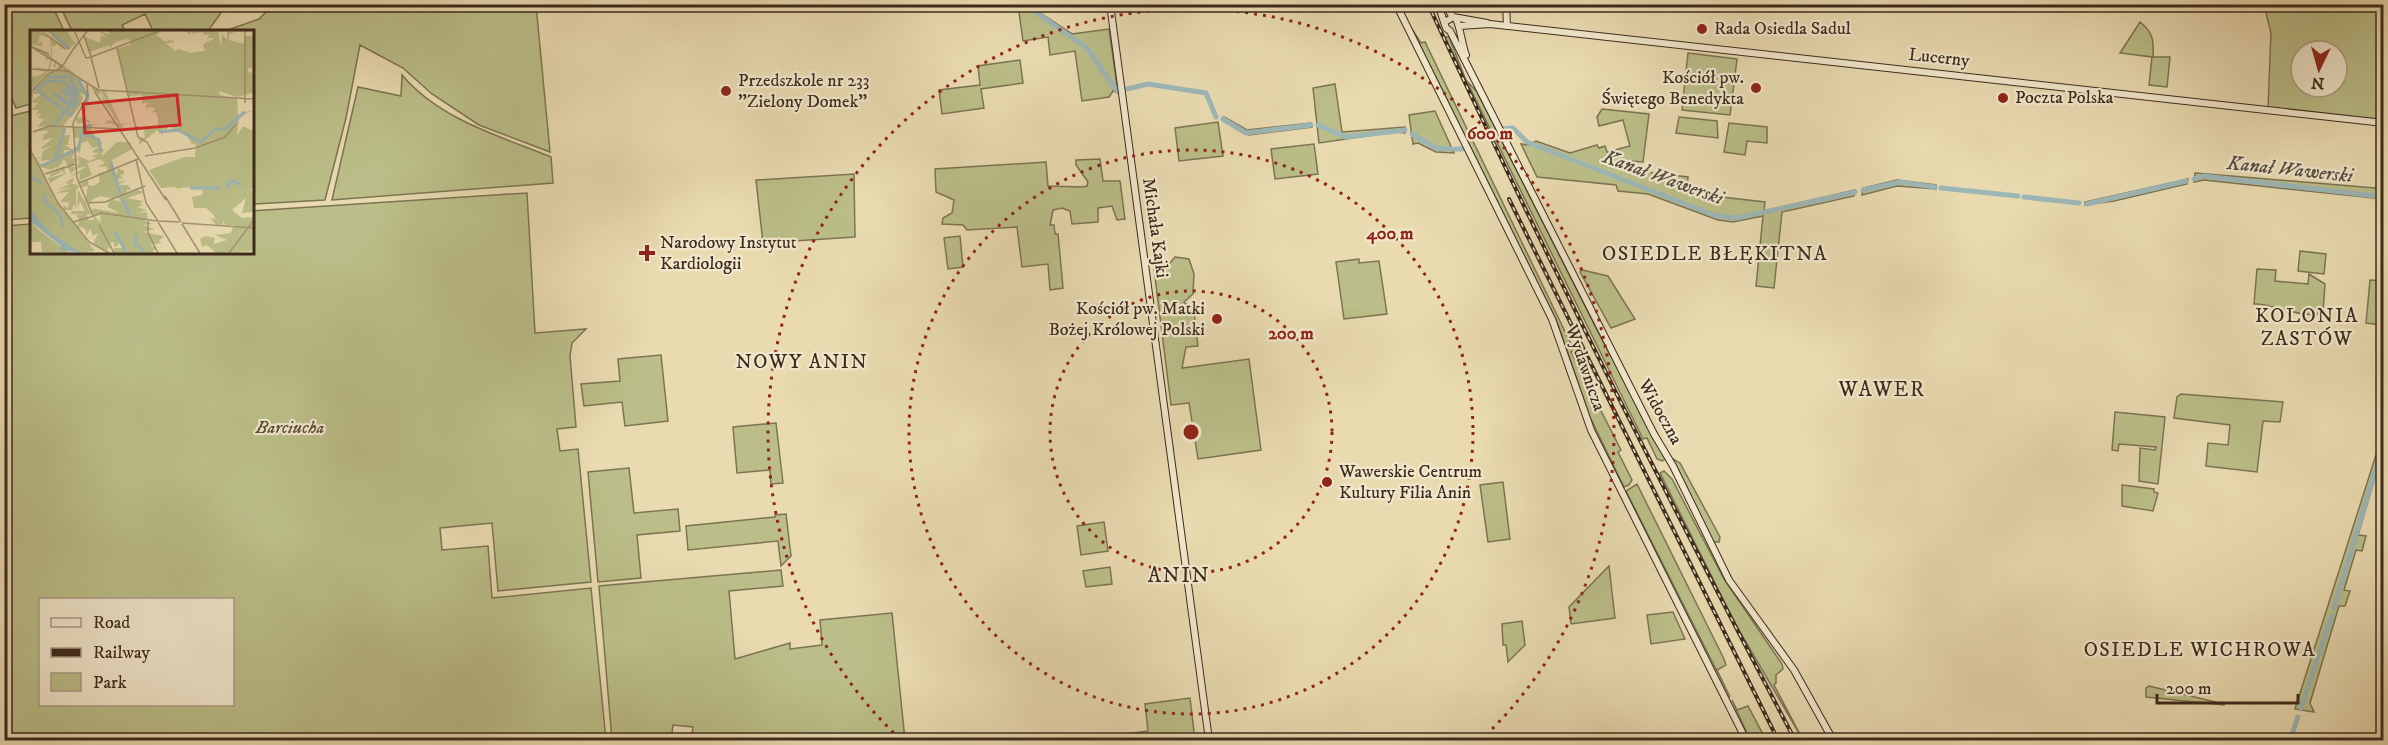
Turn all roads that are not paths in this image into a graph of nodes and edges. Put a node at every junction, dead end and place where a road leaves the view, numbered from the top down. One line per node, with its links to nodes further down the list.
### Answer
1 (1110, 4): 14 (main road, Michała Kajki)
2 (1396, 4): 15 (main road, Wydawnicza)
3 (1438, 4): 7 (main road, Widoczna)
4 (1444, 4): 6 (main road, Widoczna)
5 (1506, 4): 10 (main road)
6 (1454, 17): 7 (main road); 8 (main road, Lucerny); 9 (main road, Widoczna)
7 (1446, 22): 11 (main road, Widoczna)
8 (1472, 22): 9 (main road, Lucerny); 10 (main road, Lucerny)
9 (1459, 27): 11 (main road, Lucerny); 12 (main road, Widoczna)
10 (1507, 27): 13 (main road, Lucerny)
11 (1450, 31): 12 (main road, Widoczna)
12 (1478, 87): 16 (main road, Widoczna)
13 (2384, 123)
14 (1209, 741)
15 (1746, 741)
16 (1833, 741)

